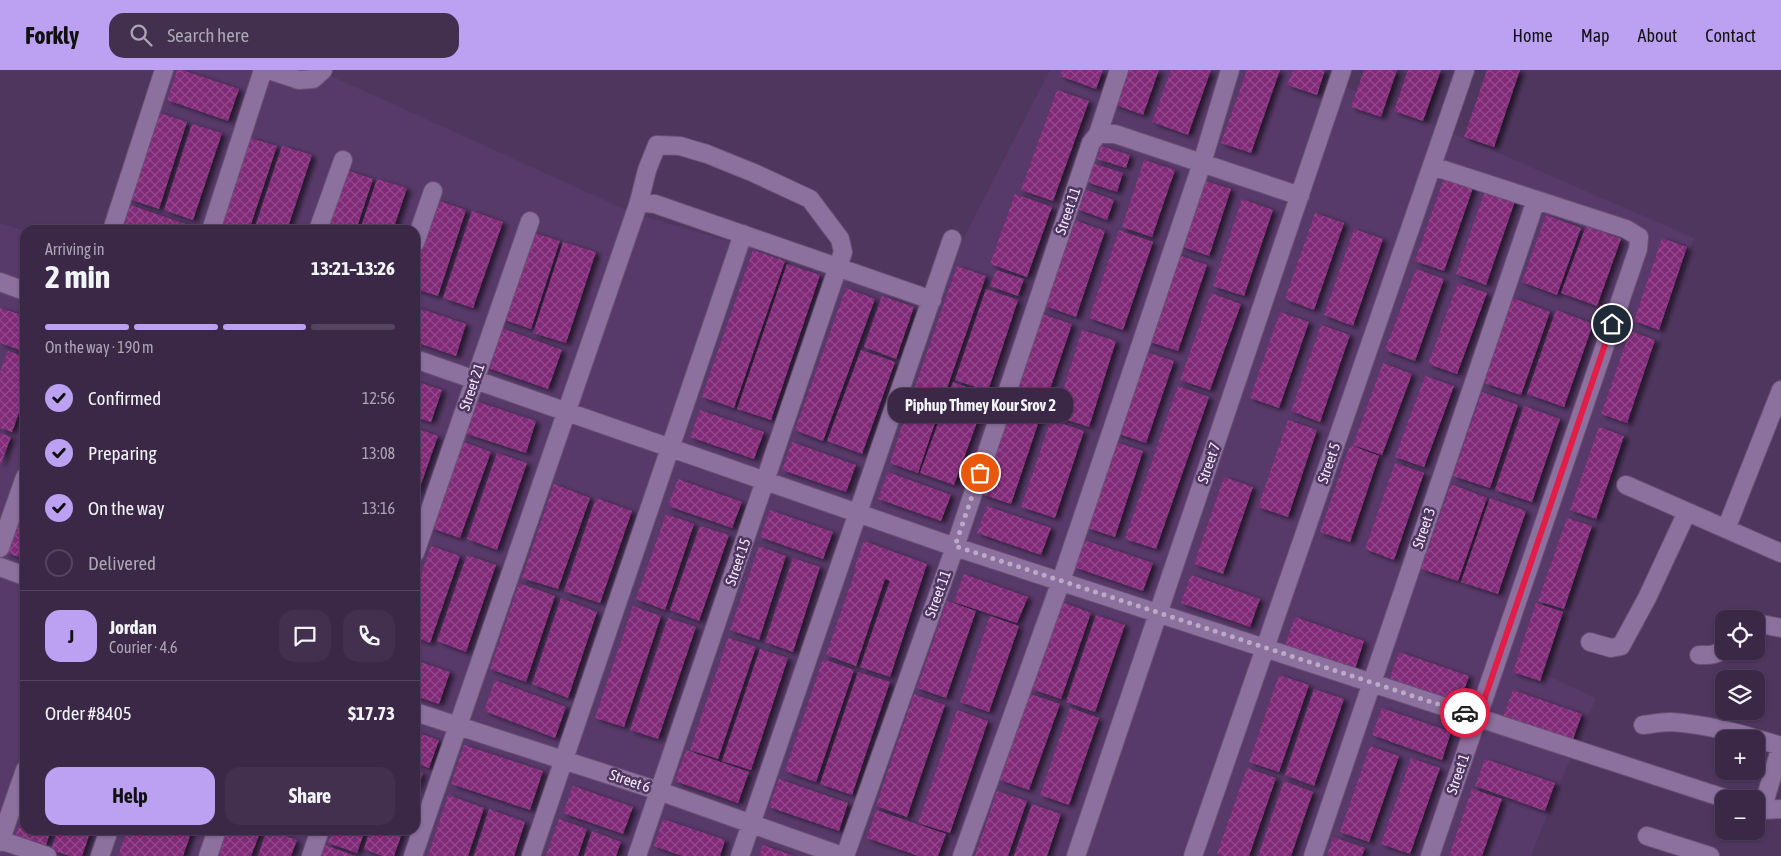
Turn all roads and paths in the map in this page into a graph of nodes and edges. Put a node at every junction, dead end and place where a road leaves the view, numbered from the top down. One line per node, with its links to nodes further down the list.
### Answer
1 (164, 70): 18 (street)
2 (263, 70): 19 (street)
3 (269, 70): 4 (street)
4 (323, 70)
5 (1119, 70): 9 (street, Street 11)
6 (1230, 70): 11 (street)
7 (1342, 70): 14 (street, Street 7)
8 (1465, 70): 12 (street, Street 5)
9 (1098, 134): 11 (street); 40 (street, Street 11)
10 (342, 160): 20 (street)
11 (1202, 162): 14 (street); 45 (street)
12 (1432, 166): 15 (street); 50 (street, Street 5)
13 (433, 191): 21 (street)
14 (1300, 196): 46 (street, Street 7)
15 (1536, 200): 53 (street, Street 3); 55 (street, Street 1)
16 (639, 202): 22 (street); 24 (street, Street 15); 31 (street)
17 (530, 220): 29 (street, Street 21)
18 (114, 225)
19 (213, 225)
20 (320, 225)
21 (420, 229)
22 (743, 234): 24 (street); 32 (street)
23 (952, 239): 27 (street)
24 (839, 268): 27 (street); 33 (street, Street 15)
25 (0, 282): 26 (street)
26 (20, 290)
27 (932, 300): 37 (street)
28 (420, 361): 29 (street)
29 (475, 378): 31 (street); 39 (street, Street 21)
30 (1781, 390): 38 (street)
31 (567, 412): 32 (street); 57 (street)
32 (670, 448): 33 (street); 59 (street)
33 (766, 481): 37 (street); 61 (street, Street 15)
34 (1626, 485): 36 (street)
35 (20, 490): 41 (street)
36 (1687, 512): 38 (street); 49 (street)
37 (859, 513): 40 (street); 66 (street)
38 (1726, 529): 42 (street)
39 (420, 538)
40 (955, 546): 45 (street); 80 (street, Street 11)
41 (0, 548)
42 (1781, 553)
43 (0, 567): 44 (street)
44 (20, 574)
45 (1061, 582): 46 (street); 81 (street)
46 (1158, 613): 50 (street); 82 (street, Street 7)
47 (1765, 625): 48 (street)
48 (1781, 628)
49 (1590, 642)
50 (1265, 648): 53 (street); 83 (street, Street 5)
51 (1715, 654): 52 (street)
52 (1699, 655)
53 (1371, 683): 55 (street); 84 (street, Street 3)
54 (420, 714): 57 (street, Street 6)
55 (1478, 718): 63 (street); 85 (street, Street 1)
56 (1643, 725): 58 (street)
57 (458, 727): 59 (street, Street 6); 76 (street)
58 (1781, 746): 62 (street)
59 (564, 759): 61 (street, Street 6); 77 (street)
60 (20, 784): 71 (street)
61 (659, 792): 66 (street, Street 6); 78 (street, Street 15)
62 (1765, 792)
63 (1715, 795)
64 (1765, 809): 65 (street)
65 (1781, 810)
66 (751, 823): 79 (street); 80 (street, Street 6)
67 (107, 835): 73 (street)
68 (215, 835): 74 (street)
69 (318, 835): 75 (street)
70 (1647, 836): 86 (street)
71 (0, 841): 72 (street)
72 (47, 856)
73 (100, 856)
74 (208, 856)
75 (311, 856)
76 (413, 856)
77 (531, 856)
78 (638, 856)
79 (740, 856)
80 (844, 856)
81 (962, 856)
82 (1076, 856)
83 (1193, 856)
84 (1312, 856)
85 (1430, 856)
86 (1710, 856)

